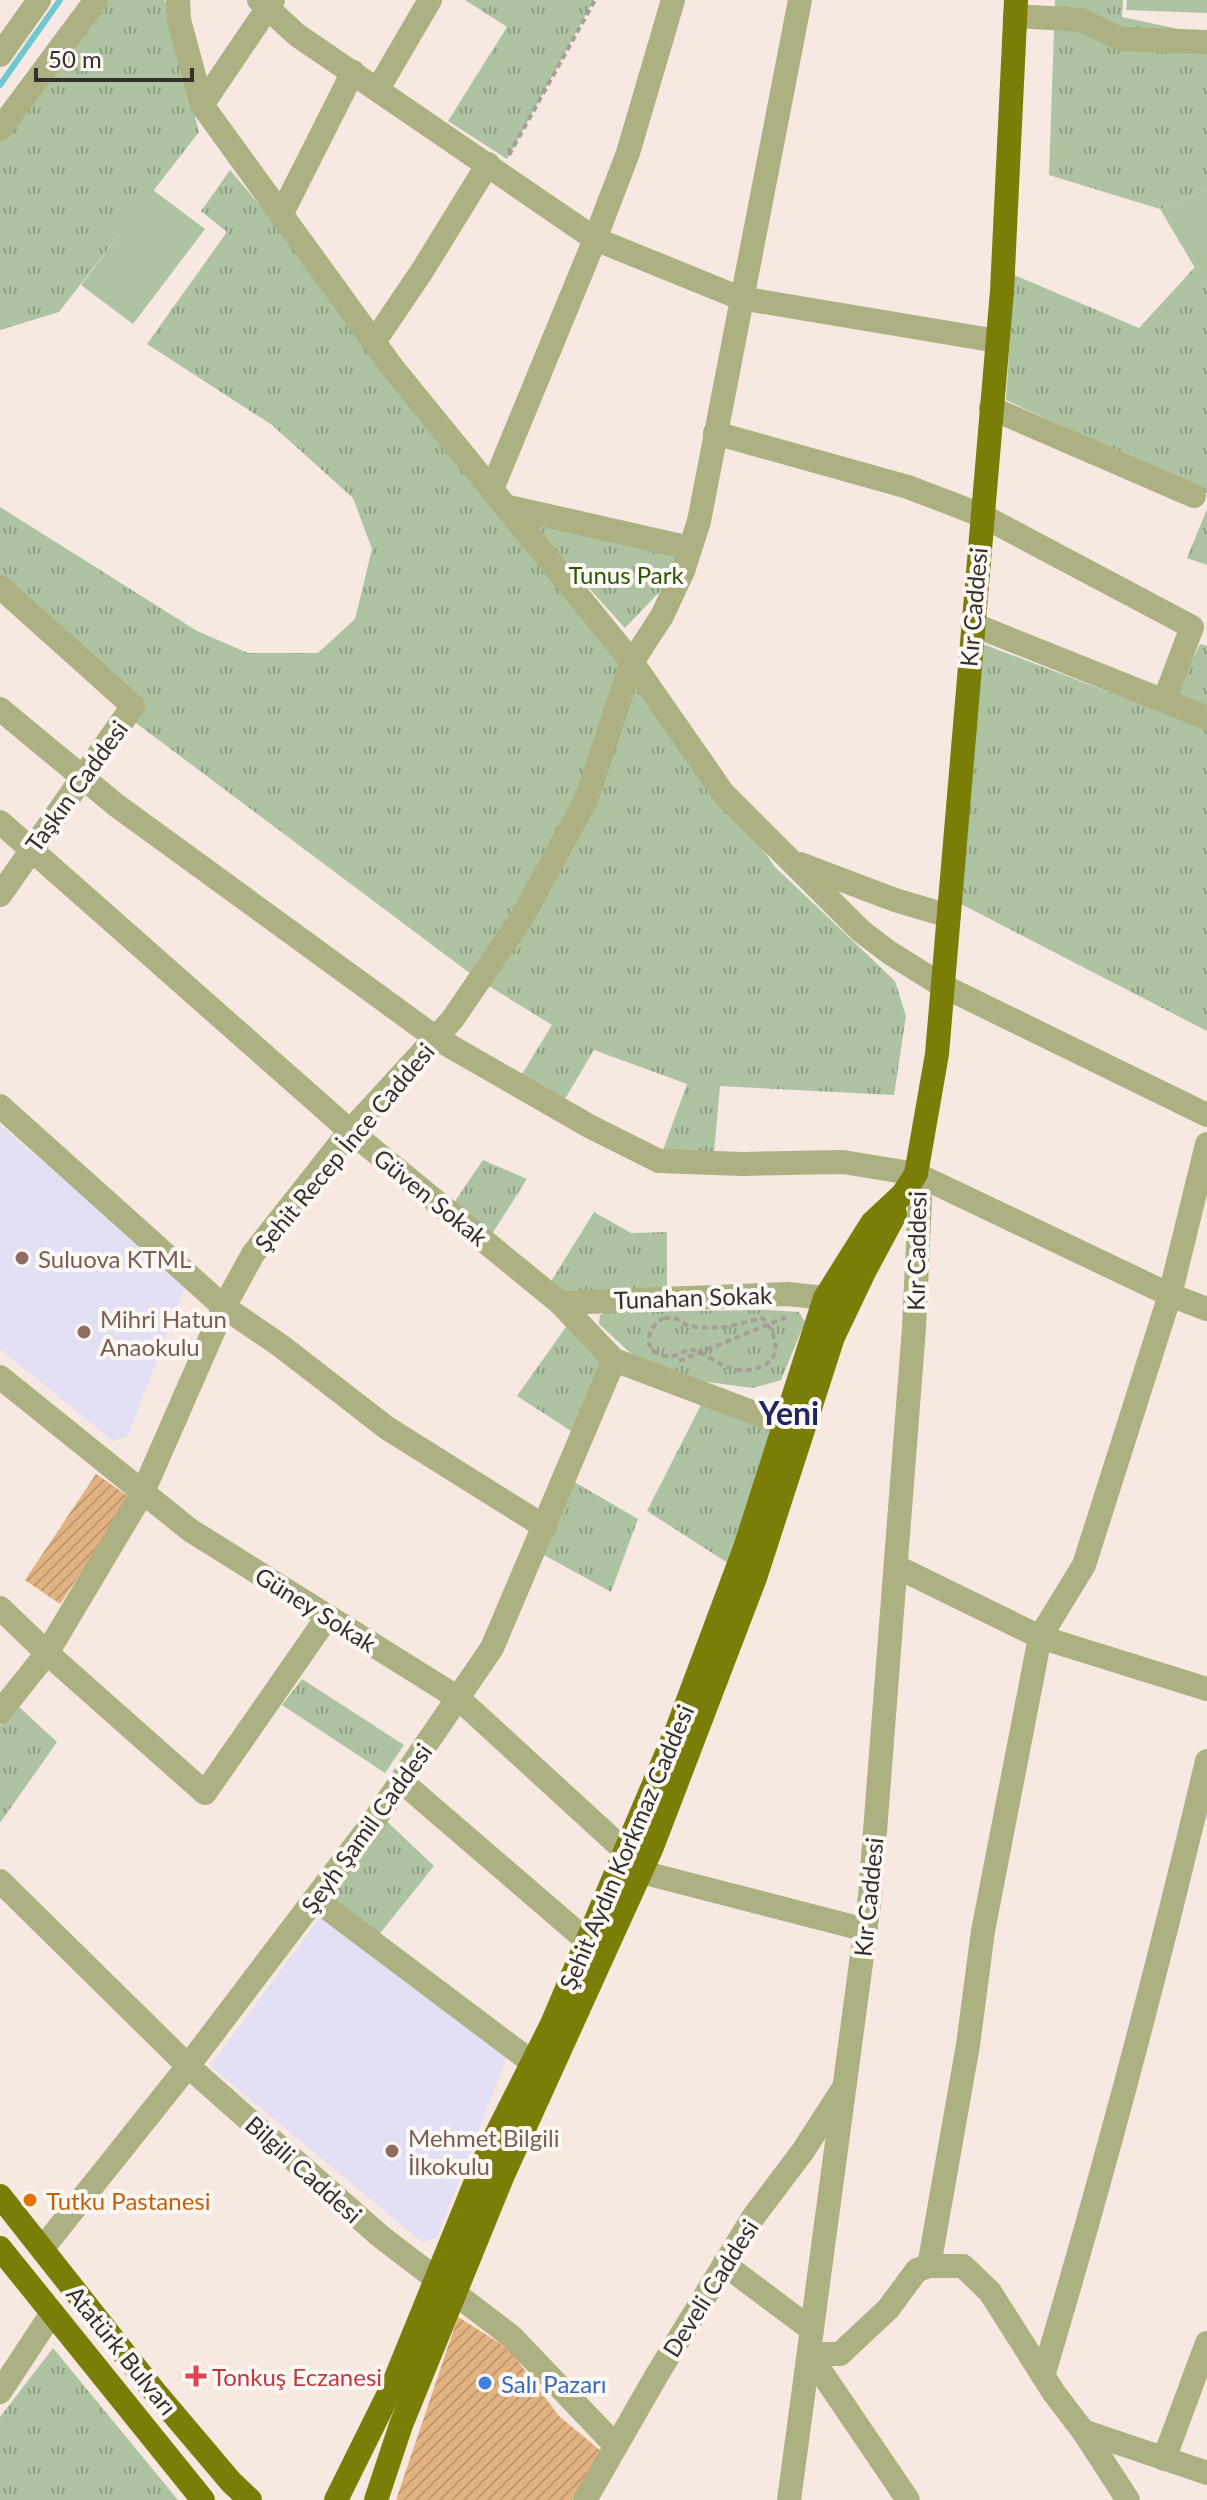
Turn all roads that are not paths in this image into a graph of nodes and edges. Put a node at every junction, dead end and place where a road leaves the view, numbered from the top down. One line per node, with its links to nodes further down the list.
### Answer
1 (39, 0): 10 (street)
2 (96, 0): 14 (street)
3 (178, 0): 13 (street)
4 (430, 0): 12 (street)
5 (673, 0): 17 (street)
6 (800, 0): 18 (street, Şehit Recep İnce Caddesi)
7 (266, 3): 11 (street); 13 (street)
8 (1016, 8): 9 (street); 19 (main road, Kır Caddesi)
9 (1207, 42)
10 (0, 55)
11 (353, 72): 12 (street); 16 (street)
12 (378, 89): 15 (street)
13 (202, 105): 16 (street)
14 (0, 129)
15 (493, 168): 17 (street); 20 (street)
16 (281, 215): 20 (street)
17 (595, 239): 18 (street); 24 (street)
18 (740, 298): 19 (street); 22 (street, Şehit Recep İnce Caddesi)
19 (997, 341): 21 (main road, Kır Caddesi)
20 (374, 342): 24 (street)
21 (991, 408): 23 (street); 25 (main road, Kır Caddesi)
22 (715, 433): 25 (street); 26 (street, Şehit Recep İnce Caddesi)
23 (1194, 496)
24 (498, 497): 26 (street); 29 (street)
25 (981, 515): 28 (main road, Kır Caddesi); 30 (street)
26 (690, 548): 29 (street, Şehit Recep İnce Caddesi)
27 (0, 587): 33 (street, Taşkın Caddesi)
28 (972, 624): 30 (street); 38 (main road, Kır Caddesi)
29 (632, 662): 36 (street); 40 (street, Şehit Recep İnce Caddesi)
30 (1164, 701): 32 (street)
31 (0, 709): 33 (street)
32 (1207, 718)
33 (81, 778): 35 (street, Taşkın Caddesi); 40 (street)
34 (0, 822): 35 (street, Güven Sokak)
35 (30, 850): 37 (street, Taşkın Caddesi); 43 (street, Güven Sokak)
36 (795, 862): 38 (street); 39 (street)
37 (0, 895)
38 (949, 916): 39 (main road, Kır Caddesi)
39 (943, 986): 42 (street); 45 (main road, Kır Caddesi)
40 (436, 1038): 43 (street, Şehit Recep İnce Caddesi); 45 (street)
41 (0, 1106): 49 (street)
42 (1207, 1115)
43 (350, 1131): 48 (street, Güven Sokak); 49 (street, Şehit Recep İnce Caddesi)
44 (1207, 1144): 46 (street)
45 (910, 1184): 46 (street); 47 (main road, Şehit Aydın Korkmaz Caddesi); 56 (street, Kır Caddesi); 67 (main road, Şehit Aydın Korkmaz Caddesi)
46 (1170, 1295): 50 (street); 59 (street)
47 (825, 1298): 48 (street, Tunahan Sokak); 53 (main road, Şehit Aydın Korkmaz Caddesi)
48 (560, 1303): 51 (street, Güven Sokak)
49 (224, 1307): 54 (street, Şehit Recep İnce Caddesi); 55 (street)
50 (1207, 1309)
51 (614, 1360): 53 (street, Güven Sokak); 55 (street, Şeyh Şamil Caddesi)
52 (0, 1377): 54 (street, Güney Sokak)
53 (784, 1424): 66 (main road, Şehit Aydın Korkmaz Caddesi)
54 (143, 1492): 58 (street, Güney Sokak); 60 (street, Şehit Recep İnce Caddesi)
55 (545, 1527): 62 (street, Şeyh Şamil Caddesi)
56 (897, 1567): 59 (street); 70 (street, Kır Caddesi)
57 (0, 1608): 60 (street)
58 (328, 1616): 60 (street); 62 (street, Güney Sokak)
59 (1040, 1637): 61 (street); 79 (street)
60 (47, 1653): 63 (street, Şehit Recep İnce Caddesi)
61 (1207, 1689)
62 (458, 1698): 65 (street, Şeyh Şamil Caddesi); 66 (street, Güney Sokak)
63 (0, 1712)
64 (1207, 1761): 84 (street)
65 (401, 1781): 69 (street, Şeyh Şamil Caddesi); 71 (street)
66 (625, 1851): 71 (main road, Şehit Aydın Korkmaz Caddesi)
67 (641, 1872): 70 (street); 80 (main road, Şehit Aydın Korkmaz Caddesi)
68 (0, 1881): 73 (street, Bilgili Caddesi)
69 (315, 1899): 72 (street); 73 (street, Şeyh Şamil Caddesi)
70 (866, 1930): 74 (street, Kır Caddesi)
71 (587, 1941): 72 (main road, Şehit Aydın Korkmaz Caddesi)
72 (533, 2063): 80 (main road, Şehit Aydın Korkmaz Caddesi)
73 (188, 2066): 77 (street, Şeyh Şamil Caddesi); 80 (street, Bilgili Caddesi)
74 (847, 2084): 78 (street, Develi Caddesi); 82 (street, Kır Caddesi)
75 (0, 2196): 77 (main road, Atatürk Bulvarı)
76 (0, 2248): 81 (main road, Atatürk Bulvarı)
77 (42, 2249): 92 (main road, Atatürk Bulvarı)
78 (724, 2264): 82 (street); 87 (street, Develi Caddesi)
79 (929, 2266): 82 (street); 84 (street)
80 (445, 2286): 87 (street, Bilgili Caddesi); 93 (main road, Şehit Aydın Korkmaz Caddesi); 94 (main road, Şehit Aydın Korkmaz Caddesi)
81 (52, 2313): 85 (street); 91 (main road, Atatürk Bulvarı)
82 (810, 2342): 95 (street, Kır Caddesi); 96 (street)
83 (1207, 2343): 88 (street)
84 (1043, 2376): 86 (street)
85 (0, 2392)
86 (1083, 2431): 88 (street); 97 (street)
87 (616, 2446): 90 (street, Develi Caddesi)
88 (1164, 2459): 89 (street)
89 (1207, 2473)
90 (595, 2496)
91 (203, 2500)
92 (250, 2500)
93 (336, 2500)
94 (376, 2500)
95 (789, 2500)
96 (908, 2500)
97 (1128, 2500)

